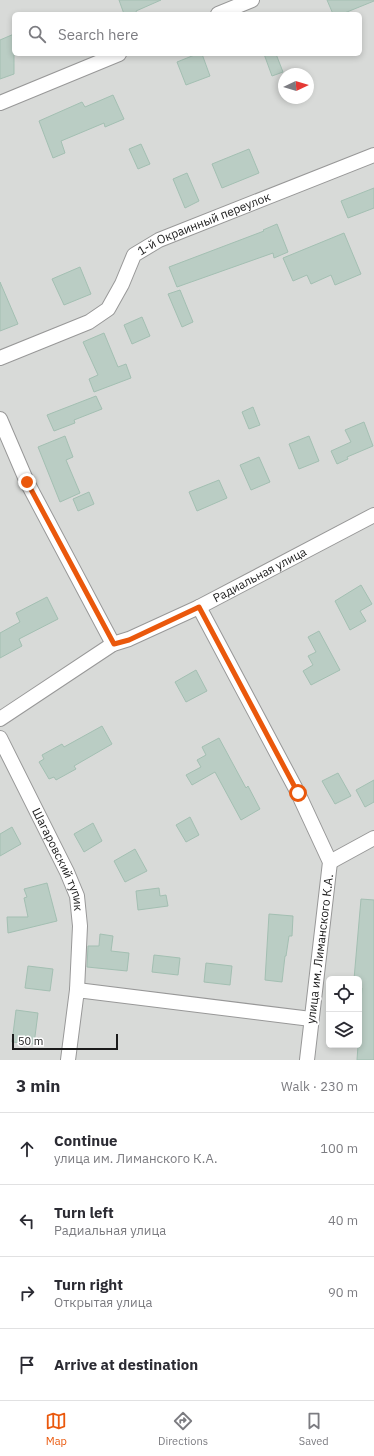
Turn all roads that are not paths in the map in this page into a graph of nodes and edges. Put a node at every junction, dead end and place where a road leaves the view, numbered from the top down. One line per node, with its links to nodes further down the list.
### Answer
1 (252, 0): 2 (street)
2 (223, 12)
3 (114, 56): 4 (street)
4 (0, 103)
5 (374, 155): 6 (street, 1-й Окраинный переулок)
6 (0, 358)
7 (0, 418): 10 (street)
8 (374, 515): 9 (street, Радиальная улица)
9 (199, 607): 10 (street, Радиальная улица); 14 (street, улица им. Лиманского К.А.)
10 (114, 644): 11 (street, Радиальная улица)
11 (0, 719)
12 (0, 738): 15 (street, Шагаровский тупик)
13 (374, 838): 14 (street)
14 (330, 862): 16 (street, улица им. Лиманского К.А.)
15 (77, 990): 16 (street); 17 (street, Шагаровский тупик)
16 (311, 1019): 18 (street, улица им. Лиманского К.А.)
17 (68, 1060)
18 (307, 1060)

